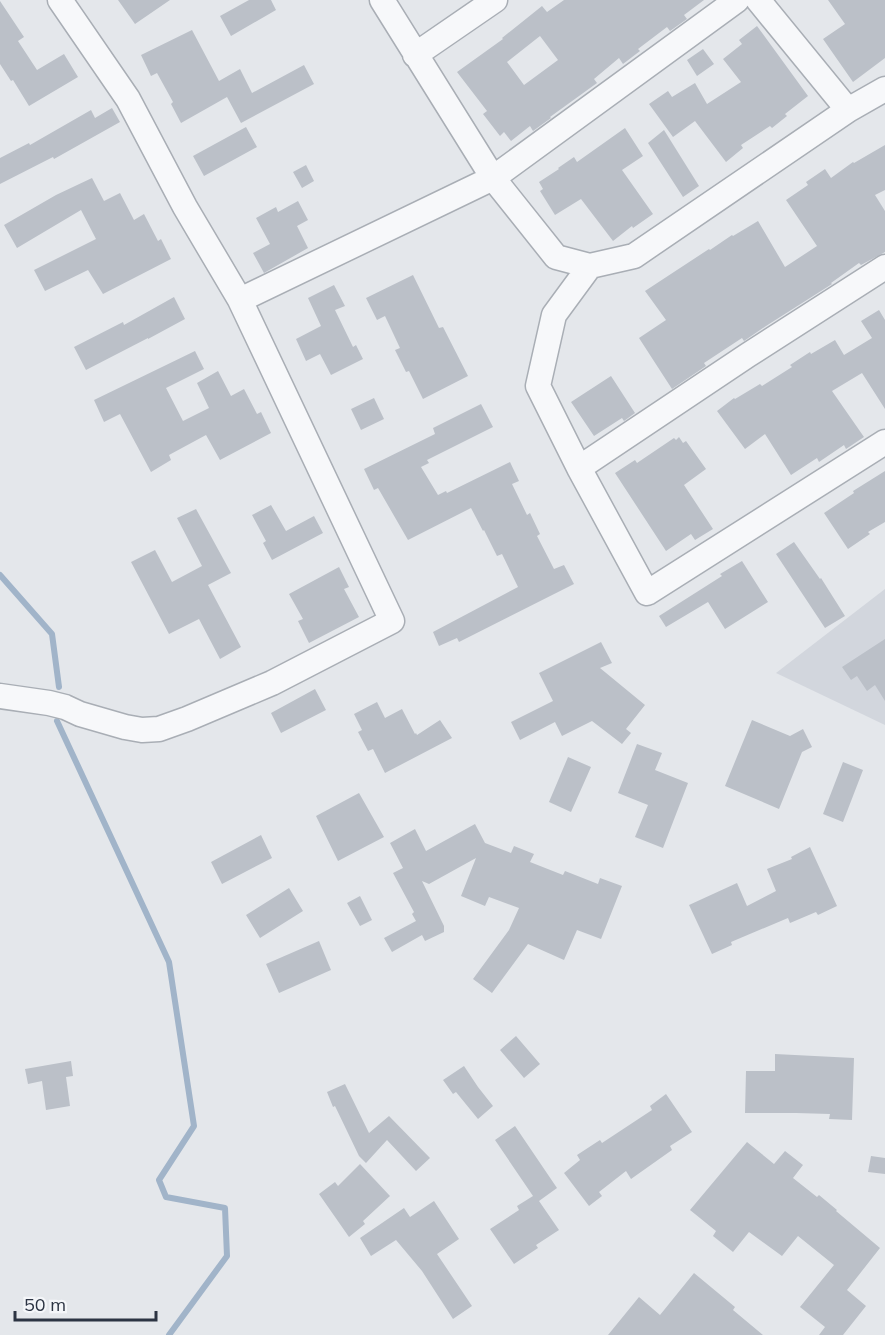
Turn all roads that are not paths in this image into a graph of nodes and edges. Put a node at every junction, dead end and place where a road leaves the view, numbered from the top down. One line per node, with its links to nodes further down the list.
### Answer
1 (60, 0): 12 (street)
2 (382, 0): 6 (street)
3 (495, 0): 6 (street)
4 (737, 0): 9 (street)
5 (758, 0): 8 (street)
6 (416, 55): 9 (street)
7 (885, 88): 8 (street)
8 (848, 110): 10 (street)
9 (493, 178): 10 (street); 12 (street)
10 (590, 267): 14 (street)
11 (885, 267): 14 (street)
12 (240, 300): 15 (street)
13 (885, 442): 14 (street)
14 (579, 468)
15 (0, 696)

